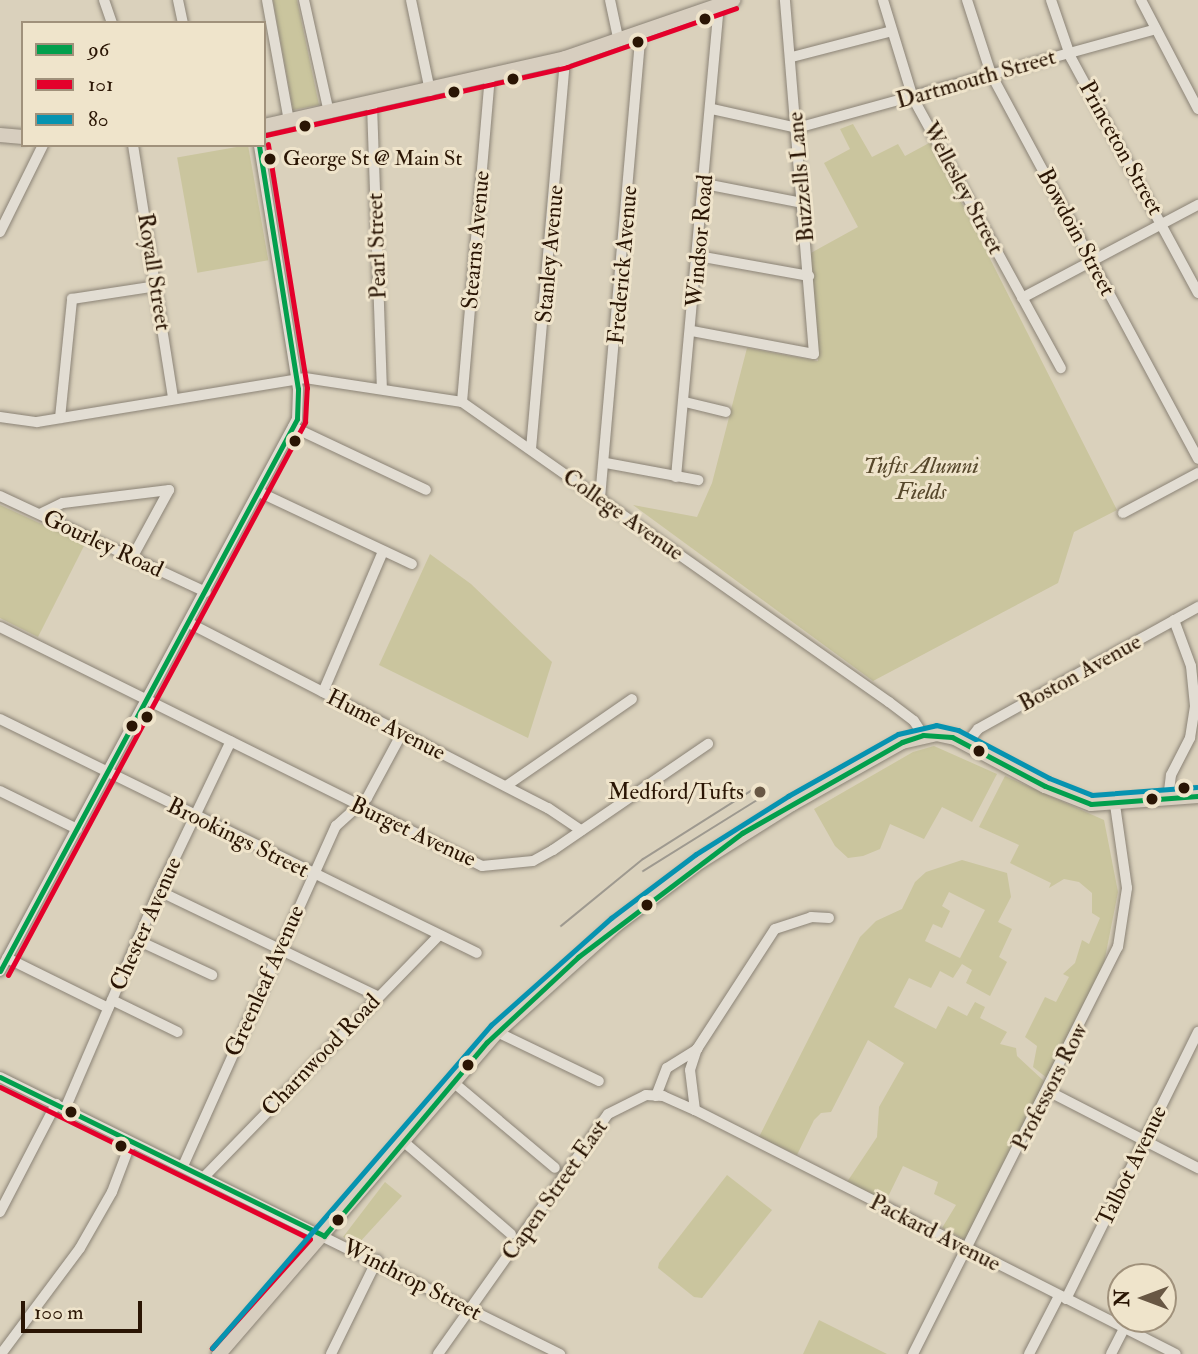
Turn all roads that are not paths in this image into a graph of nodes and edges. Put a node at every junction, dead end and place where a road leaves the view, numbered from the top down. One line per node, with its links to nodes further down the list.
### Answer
1 (104, 0): 13 (street)
2 (178, 0): 14 (street)
3 (267, 0): 30 (street)
4 (304, 0): 29 (street)
5 (411, 0): 24 (street)
6 (610, 0): 18 (street)
7 (785, 0): 20 (street, Buzzells Lane)
8 (883, 0): 16 (street, Wellesley Street)
9 (967, 0): 22 (street, Bowdoin Street)
10 (1051, 0): 19 (street, Princeton Street)
11 (1141, 0): 15 (street)
12 (724, 2): 17 (main road); 27 (street, Windsor Road)
13 (110, 21)
14 (183, 21)
15 (1156, 29): 19 (street, Dartmouth Street); 28 (street)
16 (892, 30): 20 (street); 25 (street, Wellesley Street)
17 (641, 31): 18 (main road); 62 (street, Frederick Avenue)
18 (618, 38): 21 (main road)
19 (1069, 53): 22 (street, Dartmouth Street); 41 (street, Princeton Street)
20 (792, 57): 32 (street, Buzzells Lane)
21 (565, 58): 23 (main road); 60 (street, Stanley Avenue)
22 (991, 74): 25 (street, Dartmouth Street); 44 (street, Bowdoin Street)
23 (490, 78): 24 (main road); 54 (street, Stearns Avenue)
24 (429, 91): 26 (main road)
25 (913, 98): 32 (street, Dartmouth Street); 48 (street, Wellesley Street)
26 (372, 105): 29 (main road); 52 (street, Pearl Street)
27 (712, 109): 32 (street); 38 (street, Windsor Road)
28 (1198, 109)
29 (329, 113): 30 (main road)
30 (289, 121): 31 (main road)
31 (266, 126)
32 (797, 128): 39 (street, Buzzells Lane)
33 (0, 135): 34 (main road)
34 (21, 137)
35 (42, 147): 42 (street)
36 (134, 147): 46 (street, Royall Street)
37 (259, 147): 51 (street)
38 (705, 184): 39 (street); 43 (street, Windsor Road)
39 (803, 203): 45 (street, Buzzells Lane)
40 (1198, 205): 41 (street)
41 (1162, 225): 44 (street); 47 (street, Princeton Street)
42 (0, 232)
43 (698, 256): 45 (street); 49 (street, Windsor Road)
44 (1091, 262): 48 (street); 61 (street, Bowdoin Street)
45 (809, 276): 49 (street, Buzzells Lane)
46 (157, 286): 53 (street, Royall Street); 58 (street)
47 (1198, 293)
48 (1022, 298): 50 (street, Wellesley Street)
49 (692, 331): 55 (street, Windsor Road)
50 (1061, 368)
51 (297, 379): 52 (street, College Avenue); 53 (street, College Avenue); 59 (street)
52 (382, 387): 54 (street, College Avenue)
53 (173, 398): 58 (street, College Avenue)
54 (462, 402): 60 (street, College Avenue)
55 (685, 402): 56 (street); 64 (street, Windsor Road)
56 (726, 412)
57 (0, 417): 58 (street, College Avenue)
58 (60, 418)
59 (293, 427): 66 (street); 67 (street)
60 (531, 449): 69 (street, College Avenue)
61 (1198, 459)
62 (606, 463): 64 (street); 69 (street, Frederick Avenue)
63 (1198, 473): 70 (street)
64 (676, 477): 65 (street)
65 (698, 480)
66 (426, 490)
67 (259, 492): 72 (street); 75 (street)
68 (0, 496): 71 (street, Gourley Road)
69 (600, 498): 88 (street, College Avenue)
70 (1123, 513)
71 (40, 514): 73 (street, Gourley Road); 73 (street)
72 (383, 551): 74 (street); 82 (street)
73 (132, 558): 75 (street, Gourley Road)
74 (412, 564)
75 (206, 592): 78 (street)
76 (1198, 607): 77 (street, Boston Avenue)
77 (1174, 620): 81 (street); 91 (street, Boston Avenue)
78 (189, 623): 82 (street, Hume Avenue); 84 (street)
79 (0, 627): 84 (street, Burget Avenue)
80 (1198, 646): 81 (street)
81 (1184, 648): 86 (street)
82 (323, 692): 87 (street, Hume Avenue)
83 (632, 699): 93 (street)
84 (147, 702): 89 (street, Burget Avenue); 92 (street)
85 (0, 719): 92 (street, Brookings Street)
86 (1196, 720): 96 (street)
87 (402, 733): 93 (street, Hume Avenue); 98 (street, Greenleaf Avenue)
88 (923, 735): 91 (main road); 115 (main road)
89 (231, 741): 98 (street, Burget Avenue); 99 (street, Chester Avenue)
90 (708, 744): 101 (street, Burget Avenue)
91 (966, 744): 97 (main road)
92 (106, 775): 99 (street, Brookings Street); 100 (street)
93 (506, 786): 101 (street, Hume Avenue)
94 (0, 791): 100 (street)
95 (1198, 796): 96 (main road)
96 (1168, 799): 97 (main road)
97 (1115, 805): 121 (street, Professors Row)
98 (358, 806): 101 (street, Burget Avenue); 102 (street, Greenleaf Avenue)
99 (195, 817): 102 (street, Brookings Street); 103 (street, Chester Avenue)
100 (77, 829): 109 (street)
101 (581, 830)
102 (314, 874): 105 (street, Brookings Street); 107 (street, Greenleaf Avenue)
103 (159, 891): 106 (street, Chester Avenue); 107 (street)
104 (830, 918): 117 (street)
105 (438, 936): 108 (street, Brookings Street); 112 (street, Charnwood Road)
106 (137, 940): 111 (street); 113 (street, Chester Avenue)
107 (279, 947): 112 (street); 128 (street, Greenleaf Avenue)
108 (477, 953)
109 (7, 958): 110 (street); 113 (street)
110 (0, 971)
111 (212, 975)
112 (377, 996): 131 (street, Charnwood Road)
113 (110, 1004): 114 (street); 123 (street, Chester Avenue)
114 (178, 1032)
115 (497, 1032): 119 (street); 120 (main road)
116 (1198, 1032): 125 (street, Talbot Avenue)
117 (697, 1049): 122 (street); 124 (street)
118 (0, 1077): 123 (street, Winthrop Street)
119 (600, 1081)
120 (453, 1082): 127 (main road); 129 (street)
121 (1048, 1091): 125 (street); 135 (street, Professors Row)
122 (656, 1096): 124 (street); 138 (street, Capen Street East)
123 (61, 1107): 126 (street, Winthrop Street); 132 (street, Chester Avenue)
124 (695, 1110): 135 (street, Packard Avenue)
125 (1144, 1140): 130 (street); 137 (street, Talbot Avenue)
126 (131, 1142): 128 (street, Winthrop Street); 142 (street)
127 (404, 1142): 133 (street); 134 (main road)
128 (183, 1166): 131 (street, Winthrop Street)
129 (555, 1168)
130 (1198, 1168)
131 (205, 1176): 134 (street, Winthrop Street)
132 (0, 1212)
133 (511, 1234)
134 (324, 1236): 136 (street, Winthrop Street); 143 (main road)
135 (968, 1248): 137 (street, Packard Avenue); 147 (street, Professors Row)
136 (377, 1260): 138 (street, Winthrop Street); 144 (street)
137 (1063, 1297): 139 (street, Packard Avenue); 148 (street, Talbot Avenue)
138 (470, 1309): 145 (street, Capen Street East); 146 (street, Winthrop Street)
139 (1107, 1319)
140 (1122, 1333): 149 (street)
141 (1134, 1333): 150 (street, Packard Avenue)
142 (1, 1354)
143 (219, 1354)
144 (331, 1354)
145 (438, 1354)
146 (560, 1354)
147 (914, 1354)
148 (1029, 1354)
149 (1111, 1354)
150 (1176, 1354)

